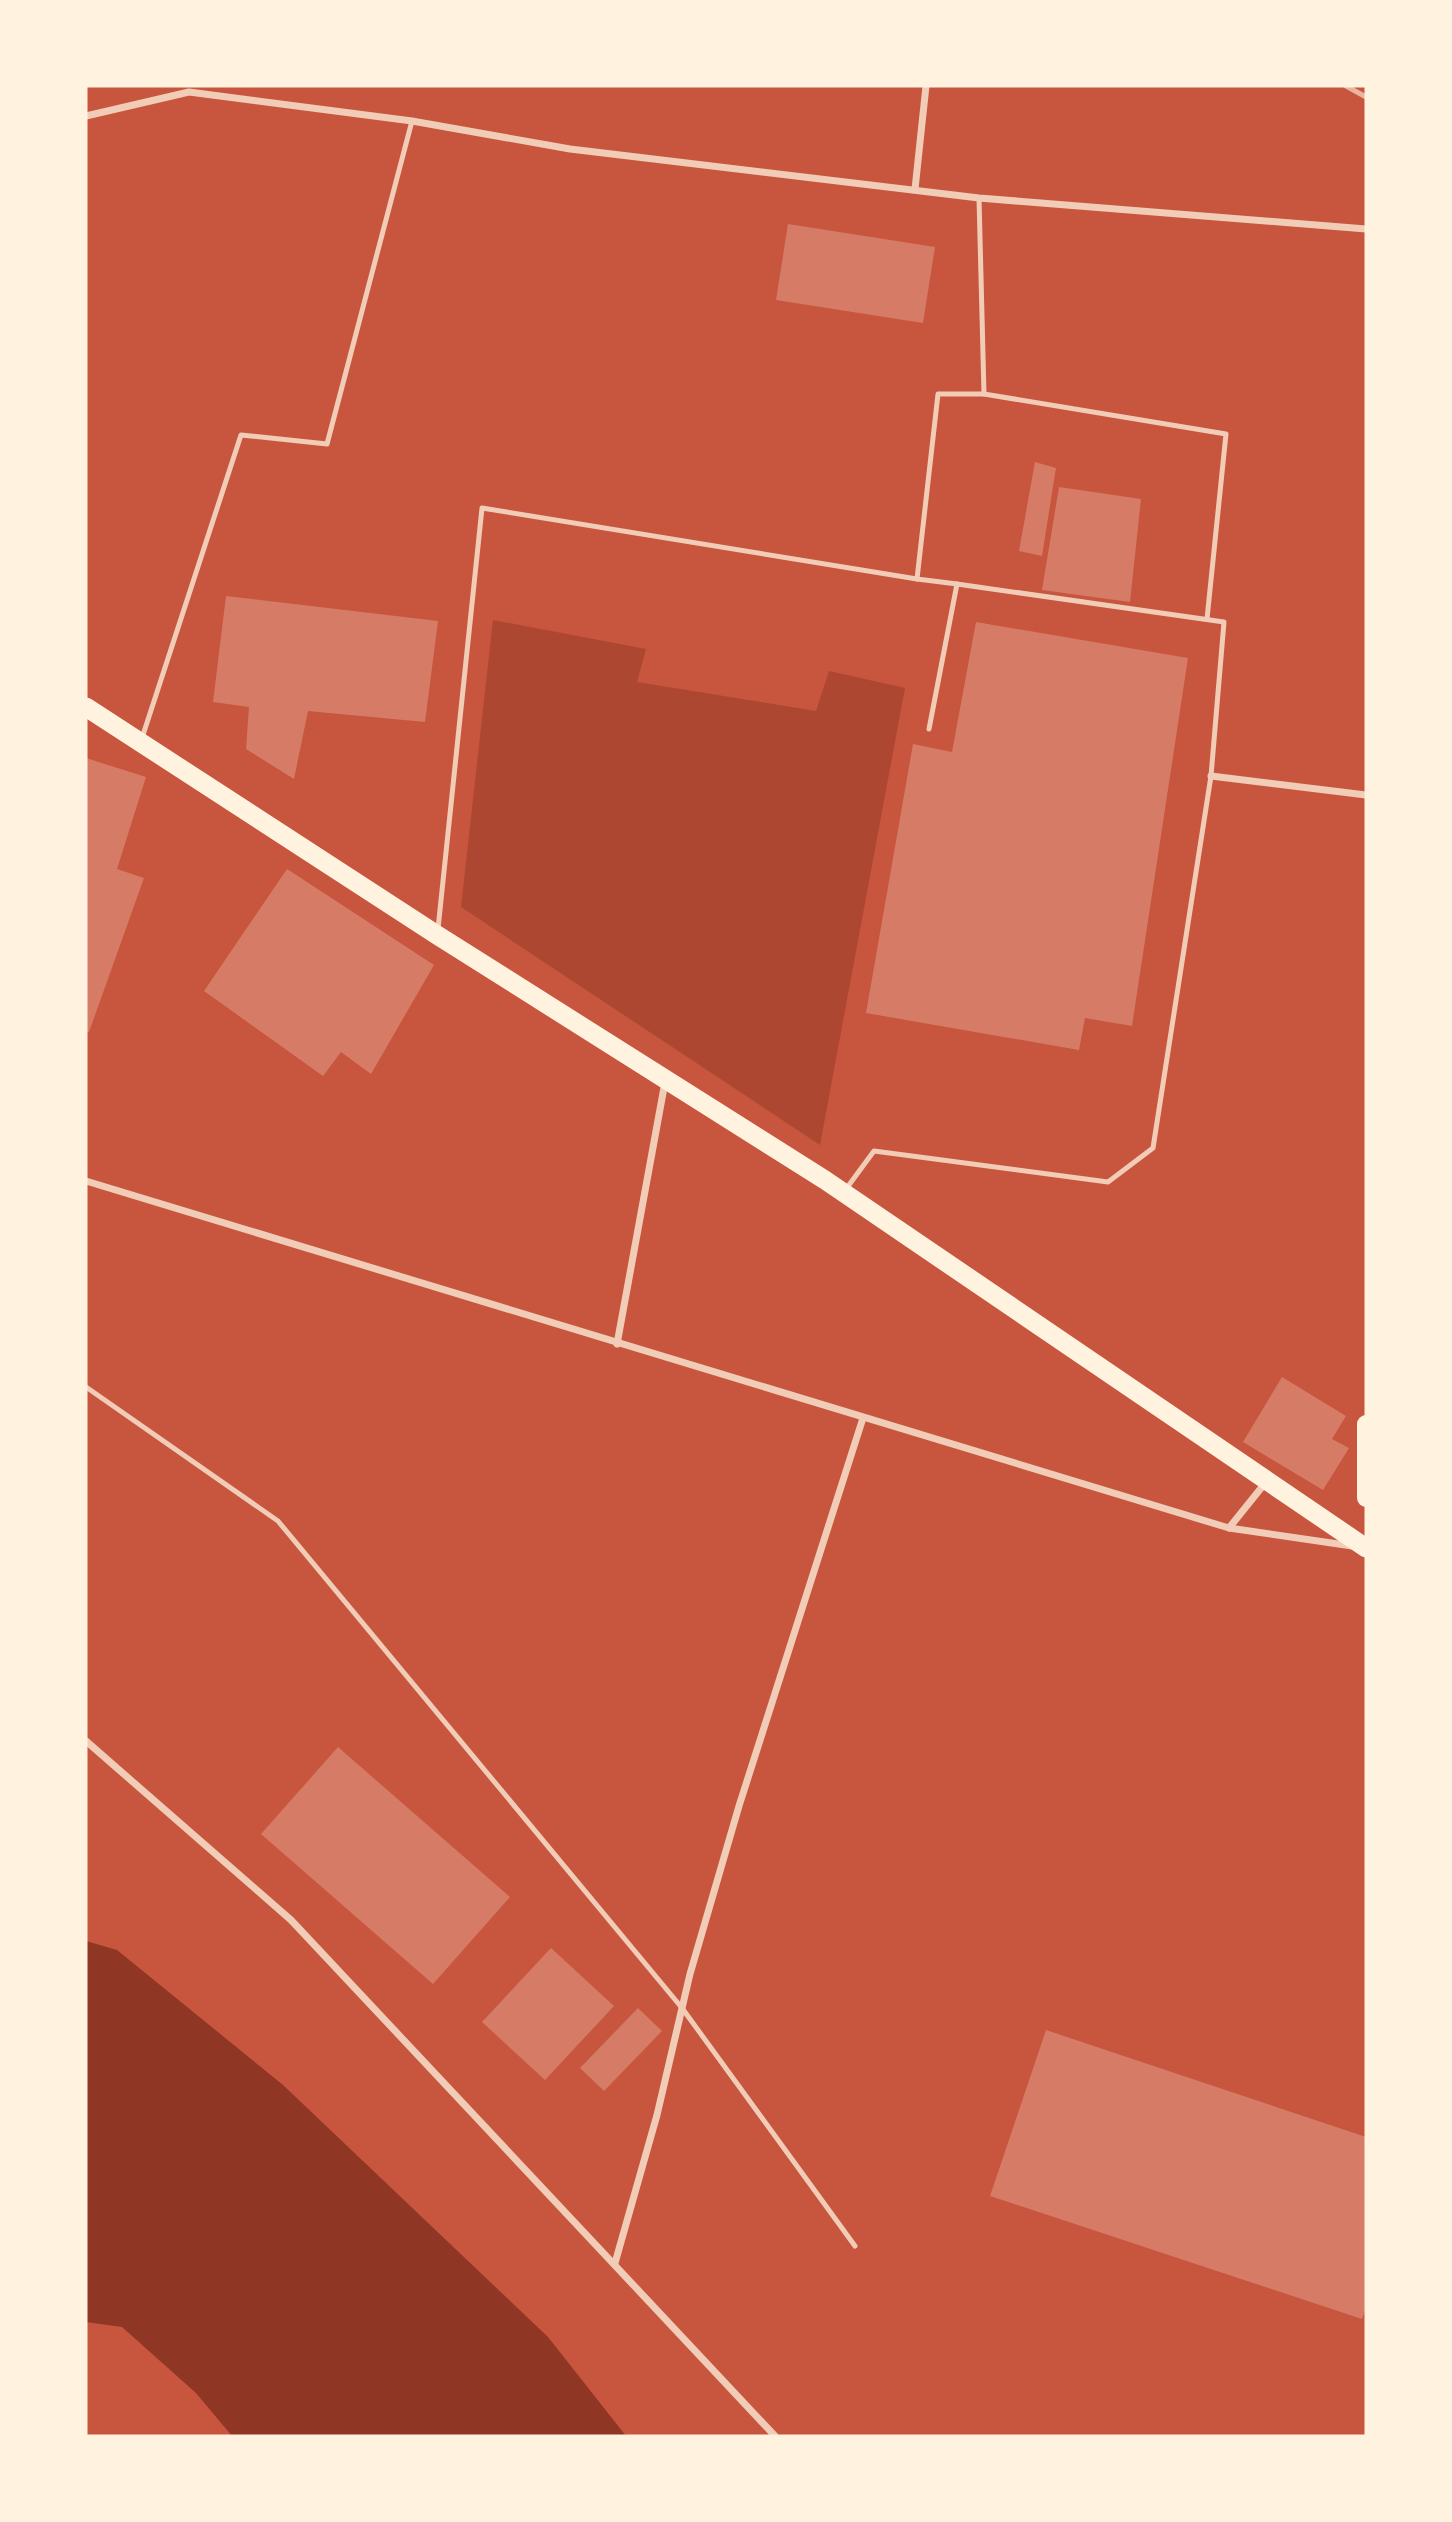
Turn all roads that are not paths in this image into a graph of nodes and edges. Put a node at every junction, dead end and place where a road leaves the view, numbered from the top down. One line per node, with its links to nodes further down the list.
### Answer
1 (926, 86): 4 (street)
2 (86, 116): 3 (street)
3 (412, 121): 4 (street); 13 (lane)
4 (915, 189): 5 (street)
5 (979, 198): 6 (street); 7 (lane)
6 (1366, 229)
7 (984, 394): 8 (lane); 10 (lane)
8 (917, 579): 9 (lane); 16 (lane)
9 (957, 584): 10 (lane); 12 (lane)
10 (1207, 619): 14 (lane)
11 (86, 707): 13 (highway)
12 (929, 729)
13 (141, 741): 16 (highway)
14 (1211, 776): 15 (street); 19 (lane)
15 (1366, 795)
16 (437, 935): 17 (highway)
17 (666, 1078): 19 (highway); 20 (street)
18 (86, 1181): 20 (street)
19 (843, 1193): 24 (highway)
20 (617, 1343): 22 (street)
21 (86, 1387): 29 (lane)
22 (863, 1418): 26 (street); 29 (street)
23 (1366, 1424): 25 (main road)
24 (1268, 1481): 26 (street); 27 (highway)
25 (1366, 1498)
26 (1229, 1528): 27 (street)
27 (1366, 1548)
28 (86, 1741): 31 (street)
29 (682, 2008): 30 (lane); 31 (street)
30 (855, 2246)
31 (615, 2263): 32 (street)
32 (775, 2436)

